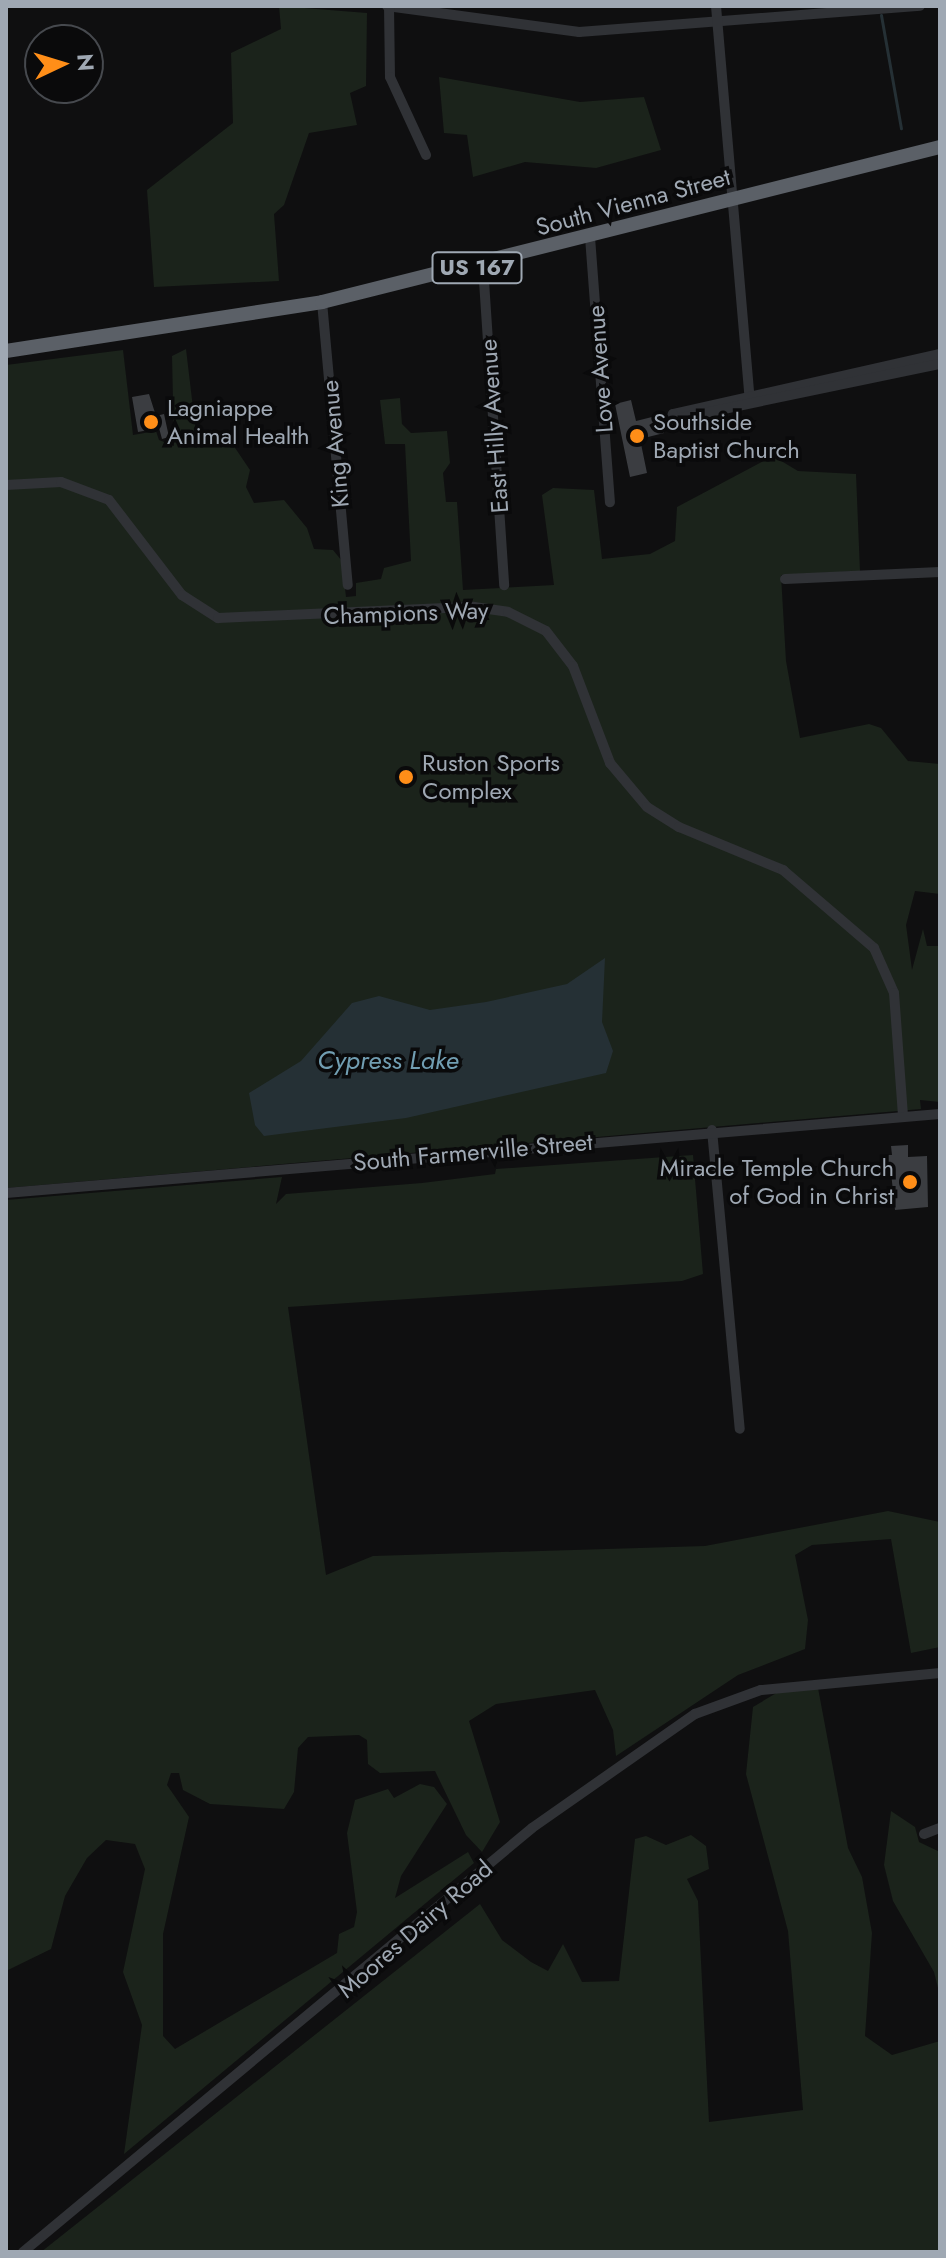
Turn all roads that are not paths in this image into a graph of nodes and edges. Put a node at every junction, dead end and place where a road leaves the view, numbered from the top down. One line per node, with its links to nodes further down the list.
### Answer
1 (388, 6): 4 (street); 6 (street)
2 (716, 6): 4 (street)
3 (920, 6): 4 (street)
4 (718, 24): 7 (street)
5 (940, 147): 7 (highway, South Vienna Street / US 167)
6 (426, 155)
7 (730, 198): 8 (highway, South Vienna Street / US 167); 14 (street)
8 (590, 237): 9 (highway, South Vienna Street / US 167); 16 (street, Love Avenue)
9 (483, 266): 10 (highway, South Vienna Street / US 167); 20 (street, East Hilly Avenue)
10 (322, 302): 11 (highway, South Vienna Street / US 167); 19 (street, King Avenue)
11 (6, 351)
12 (940, 354): 14 (street)
13 (940, 364): 14 (street)
14 (750, 401): 14 (street)
15 (6, 485): 22 (street, Champions Way)
16 (610, 502)
17 (940, 572): 18 (street)
18 (785, 579)
19 (348, 585)
20 (504, 585)
21 (940, 1114): 22 (street, South Farmerville Street)
22 (903, 1115): 23 (street, South Farmerville Street)
23 (712, 1130): 24 (street, South Farmerville Street); 25 (street)
24 (6, 1193)
25 (740, 1429)
26 (940, 1673): 29 (street, Moores Dairy Road)
27 (940, 1828): 28 (street)
28 (924, 1834)
29 (23, 2252)

